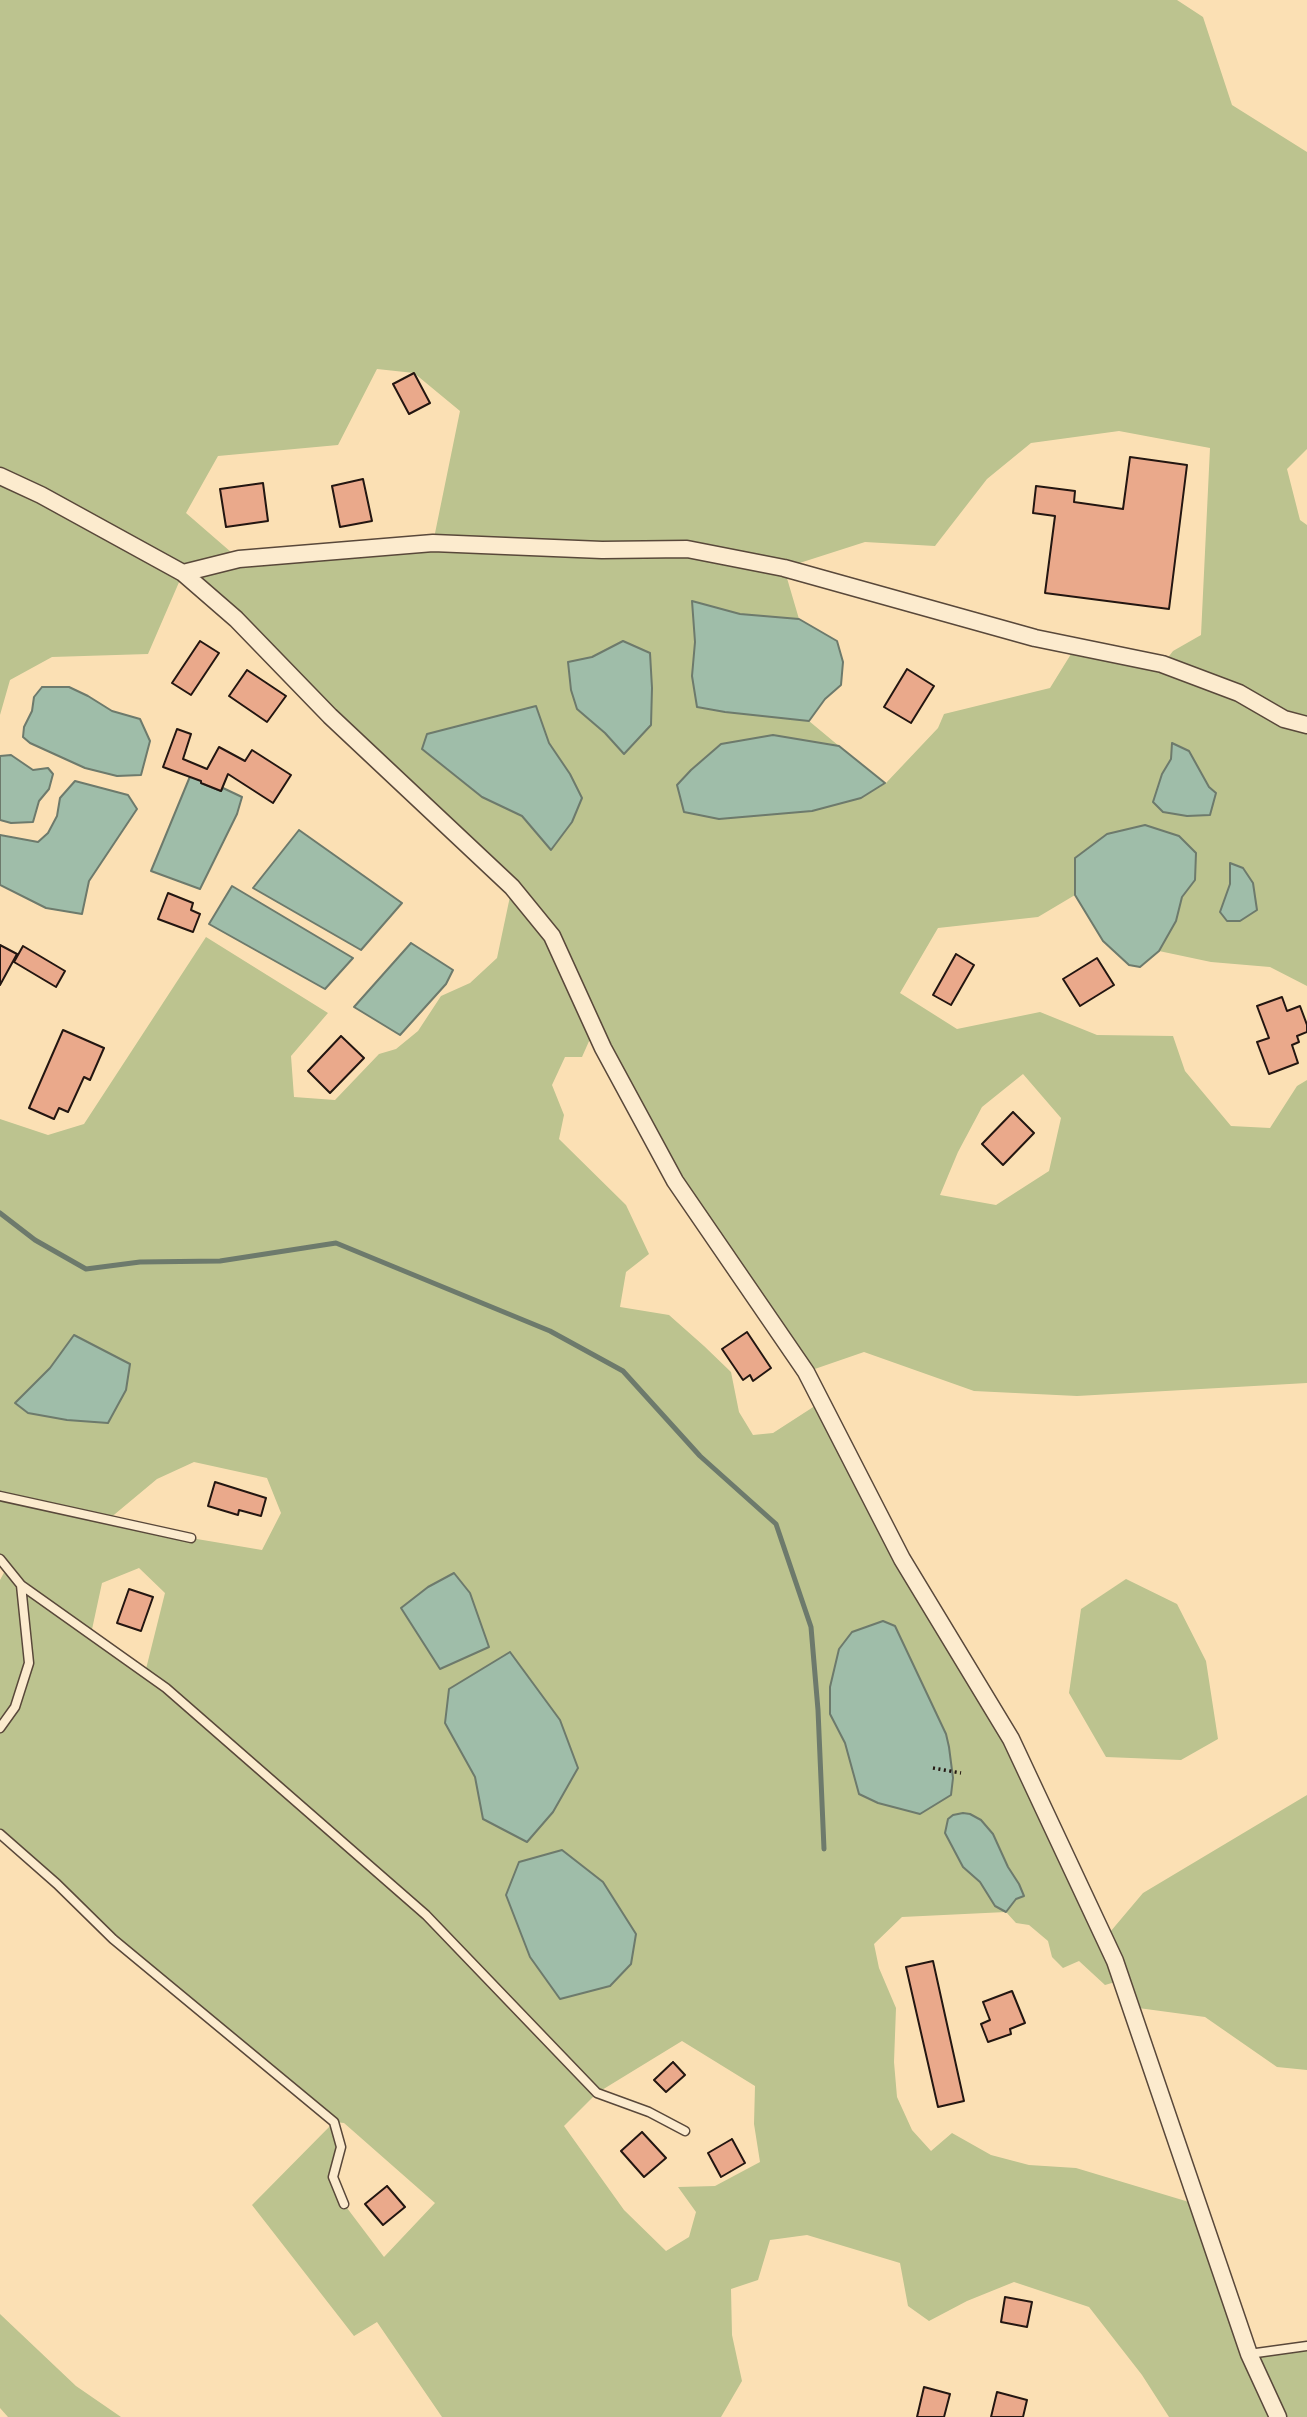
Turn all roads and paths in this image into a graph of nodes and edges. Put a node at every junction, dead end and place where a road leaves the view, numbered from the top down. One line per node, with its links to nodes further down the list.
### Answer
1 (0, 476): 2 (street)
2 (183, 573): 3 (street); 15 (street)
3 (1307, 725)
4 (0, 1496): 5 (lane)
5 (191, 1538)
6 (0, 1559): 7 (lane)
7 (21, 1585): 8 (lane); 12 (lane)
8 (0, 1728)
9 (933, 1768): 10 (path)
10 (961, 1773)
11 (0, 1834): 13 (lane)
12 (685, 2131)
13 (344, 2204)
14 (1307, 2346): 15 (lane)
15 (1249, 2354): 16 (street)
16 (1278, 2417)

